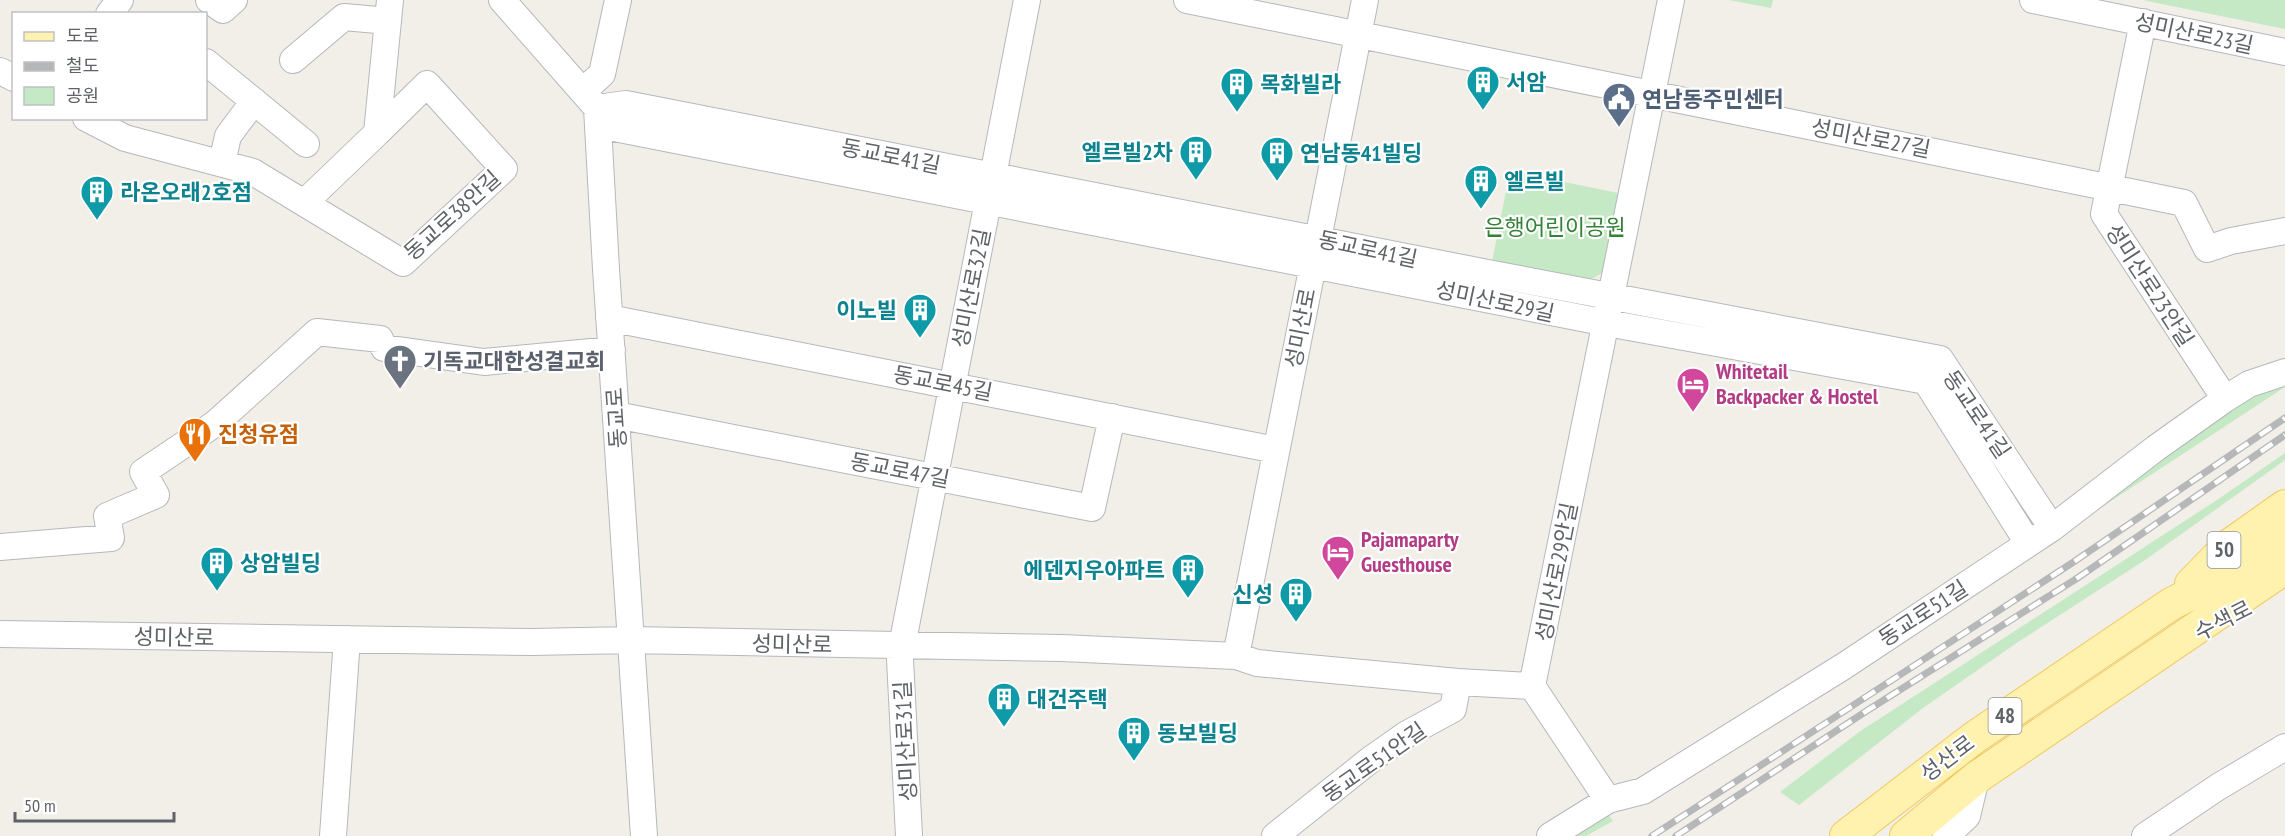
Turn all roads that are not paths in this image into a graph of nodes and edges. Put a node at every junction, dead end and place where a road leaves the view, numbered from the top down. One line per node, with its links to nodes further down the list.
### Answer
1 (120, 0): 12 (street)
2 (209, 0): 3 (street)
3 (234, 0)
4 (502, 0): 20 (street)
5 (618, 0): 20 (street)
6 (1027, 0): 26 (street, 성미산로32길)
7 (1187, 0): 14 (street, 성미산로27길)
8 (1365, 0): 14 (street, 성미산로)
9 (1671, 0): 18 (street)
10 (2032, 0): 13 (street, 성미산로23길)
11 (389, 10): 16 (street); 23 (street)
12 (111, 12)
13 (2144, 22): 15 (street, 성미산로23길); 27 (street, 성미산로23안길)
14 (1358, 34): 18 (street, 성미산로27길); 31 (street, 성미산로)
15 (2285, 52)
16 (293, 60)
17 (207, 63): 19 (street)
18 (1651, 94): 27 (street, 성미산로27길); 33 (street)
19 (254, 101): 24 (street); 25 (street)
20 (593, 108): 26 (street, 동교로41길); 28 (street, 동교로41길); 34 (street, 동교로)
21 (95, 120): 22 (street)
22 (132, 128): 25 (street)
23 (377, 133): 29 (street); 29 (street, 동교로38안길)
24 (306, 144)
25 (222, 163): 29 (street)
26 (993, 176): 28 (street, 성미산로32길); 31 (street, 동교로41길)
27 (2109, 187): 30 (street, 성미산로27길); 39 (street, 성미산로23안길)
28 (988, 201): 32 (street, 동교로41길); 38 (street, 성미산로32길)
29 (304, 203)
30 (2285, 231)
31 (1317, 239): 32 (street, 성미산로); 33 (street, 동교로41길)
32 (1313, 264): 35 (street, 성미산로29길); 42 (street, 성미산로)
33 (1611, 297): 35 (street); 45 (street, 동교로41길)
34 (609, 318): 36 (street, 동교로); 38 (street, 동교로45길)
35 (1607, 323): 47 (street, 성미산로29길); 59 (street, 성미산로29안길)
36 (612, 350): 40 (street, 동교로); 48 (street)
37 (2285, 372): 39 (street, 동교로51길)
38 (952, 385): 41 (street, 동교로45길); 43 (street, 성미산로32길)
39 (2225, 399): 45 (street, 동교로51길)
40 (616, 415): 43 (street, 동교로47길); 54 (street, 동교로)
41 (1112, 417): 42 (street, 동교로45길); 43 (street, 동교로47길)
42 (1275, 450): 57 (street, 성미산로)
43 (934, 476): 55 (street, 성미산로32길)
44 (2285, 506): 51 (main road, 수색로 / 50)
45 (2052, 528): 47 (street, 동교로51길)
46 (2285, 539): 51 (main road, 48)
47 (2028, 543): 62 (street, 동교로51길)
48 (0, 547)
49 (2285, 568): 56 (main road, 48)
50 (2285, 585): 56 (main road, 수색로)
51 (2171, 604): 68 (main road, 성산로 / 48)
52 (0, 634): 53 (street, 성미산로)
53 (347, 639): 54 (street, 성미산로); 63 (street)
54 (631, 640): 55 (street, 성미산로); 64 (street, 동교로)
55 (902, 646): 57 (street, 성미산로); 65 (street, 성미산로31길)
56 (2159, 652): 61 (main road, 성산로 / 48)
57 (1236, 656): 58 (street, 성미산로)
58 (1458, 682): 59 (street, 성미산로); 66 (street, 동교로51안길)
59 (1532, 686): 62 (street)
60 (2285, 747): 71 (street)
61 (1976, 778): 69 (main road, 성산로 / 48); 70 (street, 성산로)
62 (1608, 800): 67 (street, 동교로51길)
63 (333, 836)
64 (644, 836)
65 (909, 836)
66 (1275, 836)
67 (1550, 836)
68 (1846, 836)
69 (1906, 836)
70 (1946, 836)
71 (2145, 836)

